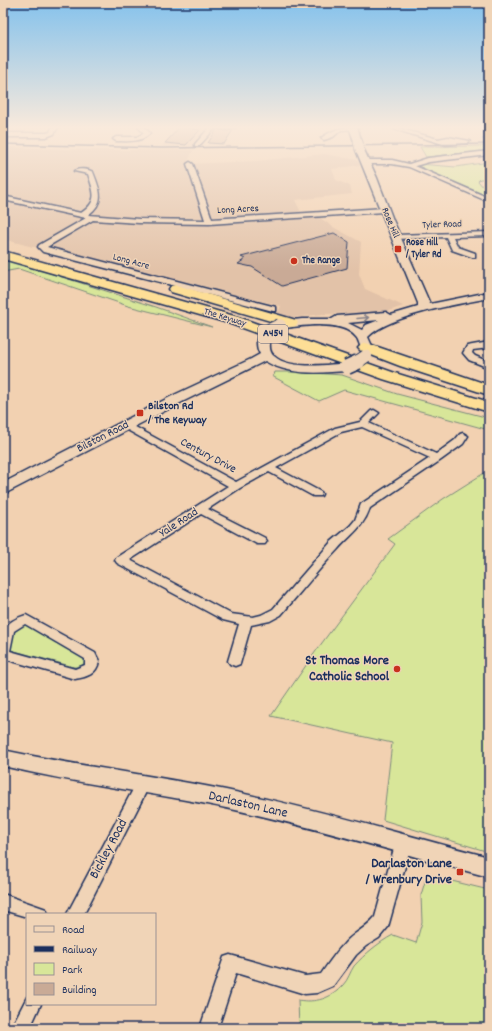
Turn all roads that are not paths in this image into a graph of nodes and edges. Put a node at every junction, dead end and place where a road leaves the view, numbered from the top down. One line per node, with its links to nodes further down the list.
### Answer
1 (91, 175): 9 (street)
2 (194, 175): 11 (street)
3 (371, 175): 8 (main road, Rose Hill)
4 (431, 175): 6 (street)
5 (3, 198): 9 (street, Long Acres)
6 (489, 202): 7 (street)
7 (479, 203)
8 (384, 210): 11 (street, Long Acres); 16 (main road, Rose Hill)
9 (83, 215): 10 (street, Long Acres)
10 (93, 217): 11 (street, Long Acres); 24 (street, Long Acre)
11 (209, 221)
12 (463, 225): 13 (street)
13 (468, 234): 14 (street, Tyler Road); 15 (street, Tyler Road)
14 (489, 234)
15 (448, 235): 16 (street, Tyler Road); 19 (street)
16 (395, 236): 21 (main road, Rose Hill)
17 (3, 249): 20 (highway, The Keyway / A454)
18 (3, 255): 20 (highway, The Keyway / A454)
19 (472, 255)
20 (55, 266): 28 (highway); 29 (highway); 37 (highway, The Keyway / A454); 38 (highway, The Keyway / A454)
21 (415, 284): 23 (main road); 25 (main road, Rose Hill)
22 (489, 295): 23 (main road)
23 (449, 302): 25 (main road)
24 (273, 309)
25 (424, 309): 26 (main road)
26 (405, 314): 27 (main road, one-way to 26); 31 (main road)
27 (324, 321): 28 (main road); 31 (main road)
28 (285, 324): 29 (main road, Bilston Road, bridge)
29 (264, 345): 33 (main road); 35 (main road, Bilston Road)
30 (489, 345): 32 (street)
31 (365, 347): 34 (main road, bridge); 36 (highway)
32 (489, 365)
33 (301, 369): 34 (main road); 35 (main road, Bilston Road)
34 (328, 369): 40 (highway)
35 (227, 377): 42 (main road, Bilston Road)
36 (489, 390)
37 (489, 398)
38 (489, 407)
39 (374, 413): 41 (street)
40 (489, 416)
41 (363, 424): 44 (street); 45 (street, Yale Road)
42 (125, 426): 46 (street, Century Drive); 47 (main road, Bilston Road)
43 (463, 436): 44 (street, Yale Road)
44 (437, 458): 51 (street, Yale Road)
45 (270, 469): 46 (street, Yale Road); 48 (street)
46 (236, 486): 49 (street, Yale Road)
47 (3, 489)
48 (317, 494)
49 (200, 509): 50 (street); 51 (street, Yale Road)
50 (261, 541)
51 (246, 622): 53 (street)
52 (3, 655): 52 (street)
53 (235, 661)
54 (3, 758): 55 (main road, Darlaston Lane)
55 (143, 784): 56 (main road, Darlaston Lane); 60 (street, Bickley Road)
56 (403, 845): 57 (main road, Darlaston Lane); 63 (street)
57 (489, 867)
58 (3, 902): 59 (street)
59 (37, 913)
60 (75, 913)
61 (32, 1005): 62 (street)
62 (20, 1028)
63 (209, 1028)

